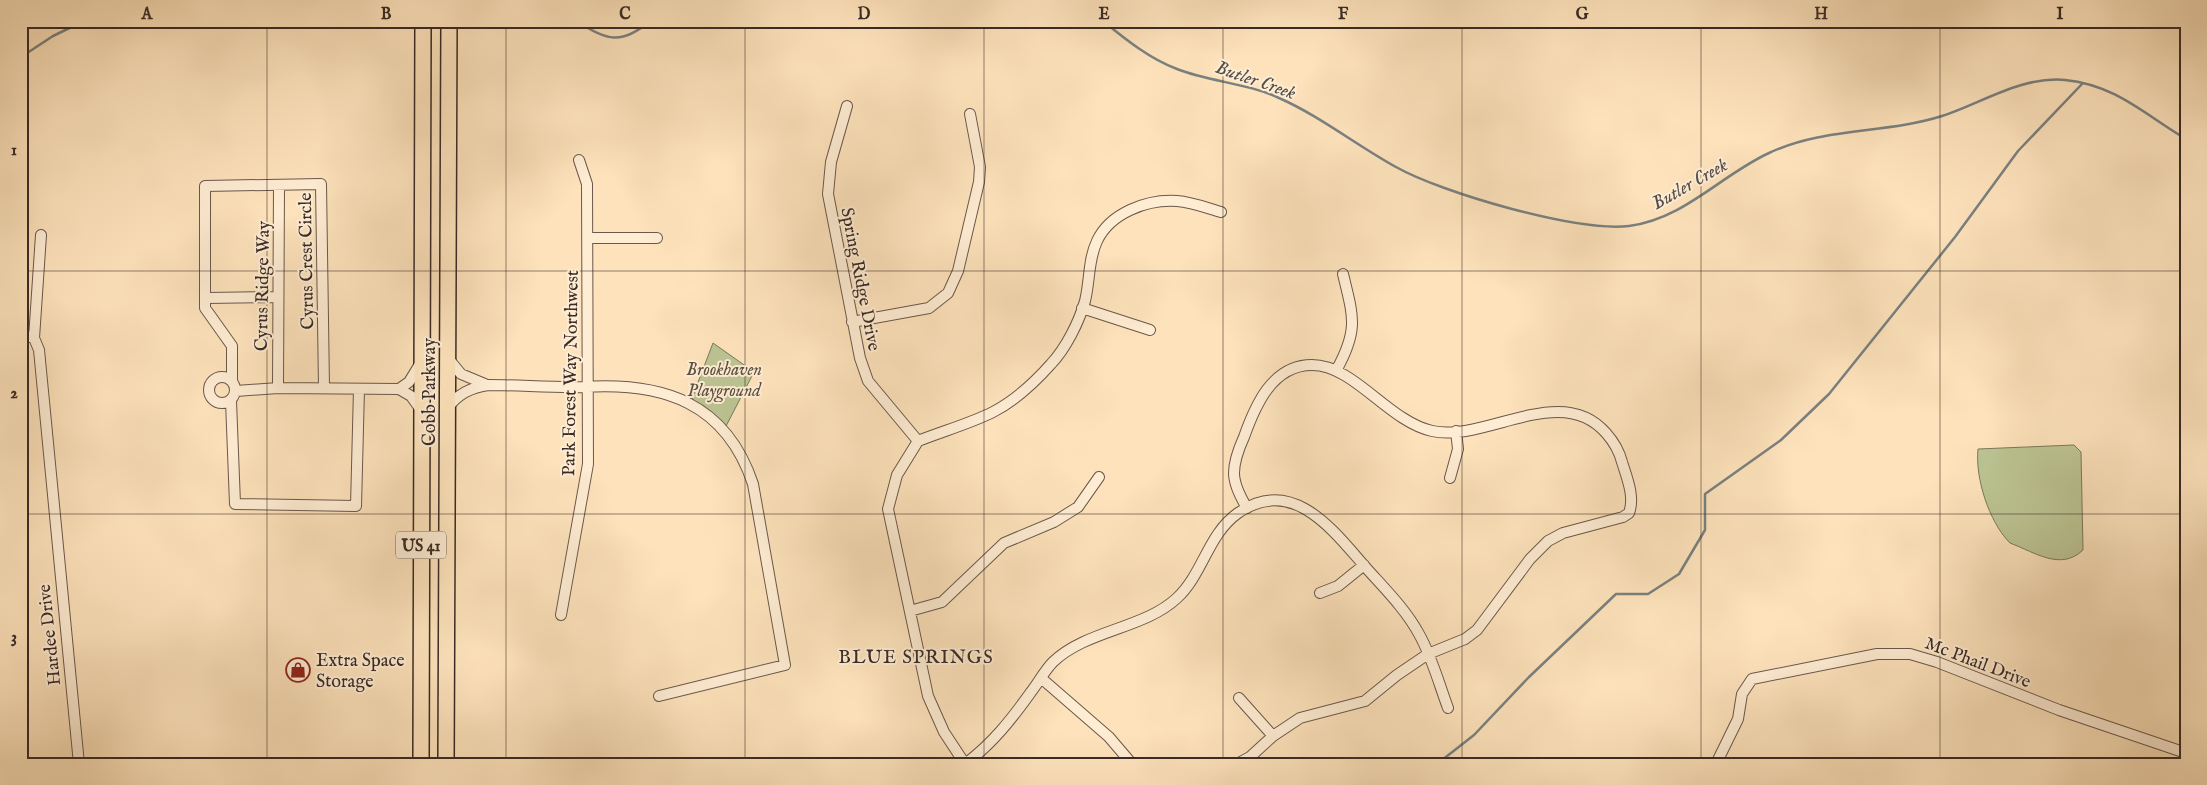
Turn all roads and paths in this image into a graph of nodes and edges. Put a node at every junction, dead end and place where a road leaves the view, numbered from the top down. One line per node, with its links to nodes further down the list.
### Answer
1 (423, 21): 20 (main road, Cobb Parkway / US 41)
2 (449, 21): 19 (main road, Cobb Parkway / US 41)
3 (847, 106): 15 (street, Spring Ridge Drive)
4 (970, 114): 15 (street)
5 (579, 160): 9 (street, Park Forest Way Northwest)
6 (280, 185): 12 (street, Cyrus Ridge Way); 13 (street, Cyrus Crest Circle); 26 (street, Cyrus Crest Circle)
7 (1221, 212): 14 (street)
8 (42, 235): 18 (street, Hardee Drive)
9 (588, 238): 10 (street); 24 (street, Park Forest Way Northwest)
10 (657, 238)
11 (1343, 274): 21 (street)
12 (278, 297): 13 (street); 25 (street, Cyrus Ridge Way)
13 (206, 298): 22 (street, Cyrus Crest Circle)
14 (1082, 308): 16 (street); 33 (street)
15 (852, 322): 33 (street, Spring Ridge Drive)
16 (1150, 330)
17 (21, 338): 18 (street)
18 (34, 338): 51 (street, Hardee Drive)
19 (447, 357): 23 (street); 31 (main road, Cobb Parkway / US 41)
20 (422, 360): 27 (street); 30 (main road, Cobb Parkway / US 41)
21 (1337, 369): 32 (street); 36 (street)
22 (232, 380): 29 (street, Cyrus Crest Circle); 29 (street)
23 (489, 385): 24 (street); 31 (street)
24 (588, 386): 40 (street, Park Forest Way Northwest); 43 (street)
25 (278, 388): 26 (street); 29 (street)
26 (324, 388): 28 (street)
27 (399, 389): 28 (street); 30 (street)
28 (359, 390): 29 (street, Cyrus Crest Circle)
29 (233, 396)
30 (421, 410): 46 (main road, Cobb Parkway / US 41)
31 (447, 410): 54 (main road, Cobb Parkway / US 41)
32 (1456, 431): 35 (street); 41 (street)
33 (918, 441): 39 (street)
34 (1099, 477): 39 (street)
35 (1450, 478)
36 (1248, 508): 37 (street); 42 (street)
37 (1364, 566): 38 (street); 41 (street)
38 (1320, 593)
39 (910, 611): 55 (street)
40 (561, 615)
41 (1428, 654): 45 (street); 47 (street)
42 (1041, 678): 55 (street); 56 (street)
43 (659, 696)
44 (1239, 698): 47 (street)
45 (1448, 708)
46 (421, 729): 52 (main road, Cobb Parkway / US 41); 53 (main road)
47 (1273, 736): 57 (street)
48 (2186, 753): 58 (street, Mc Phail Drive)
49 (21, 761): 50 (street)
50 (31, 764)
51 (79, 764)
52 (421, 764)
53 (430, 764)
54 (446, 764)
55 (965, 764)
56 (1132, 764)
57 (1237, 764)
58 (1716, 764)

